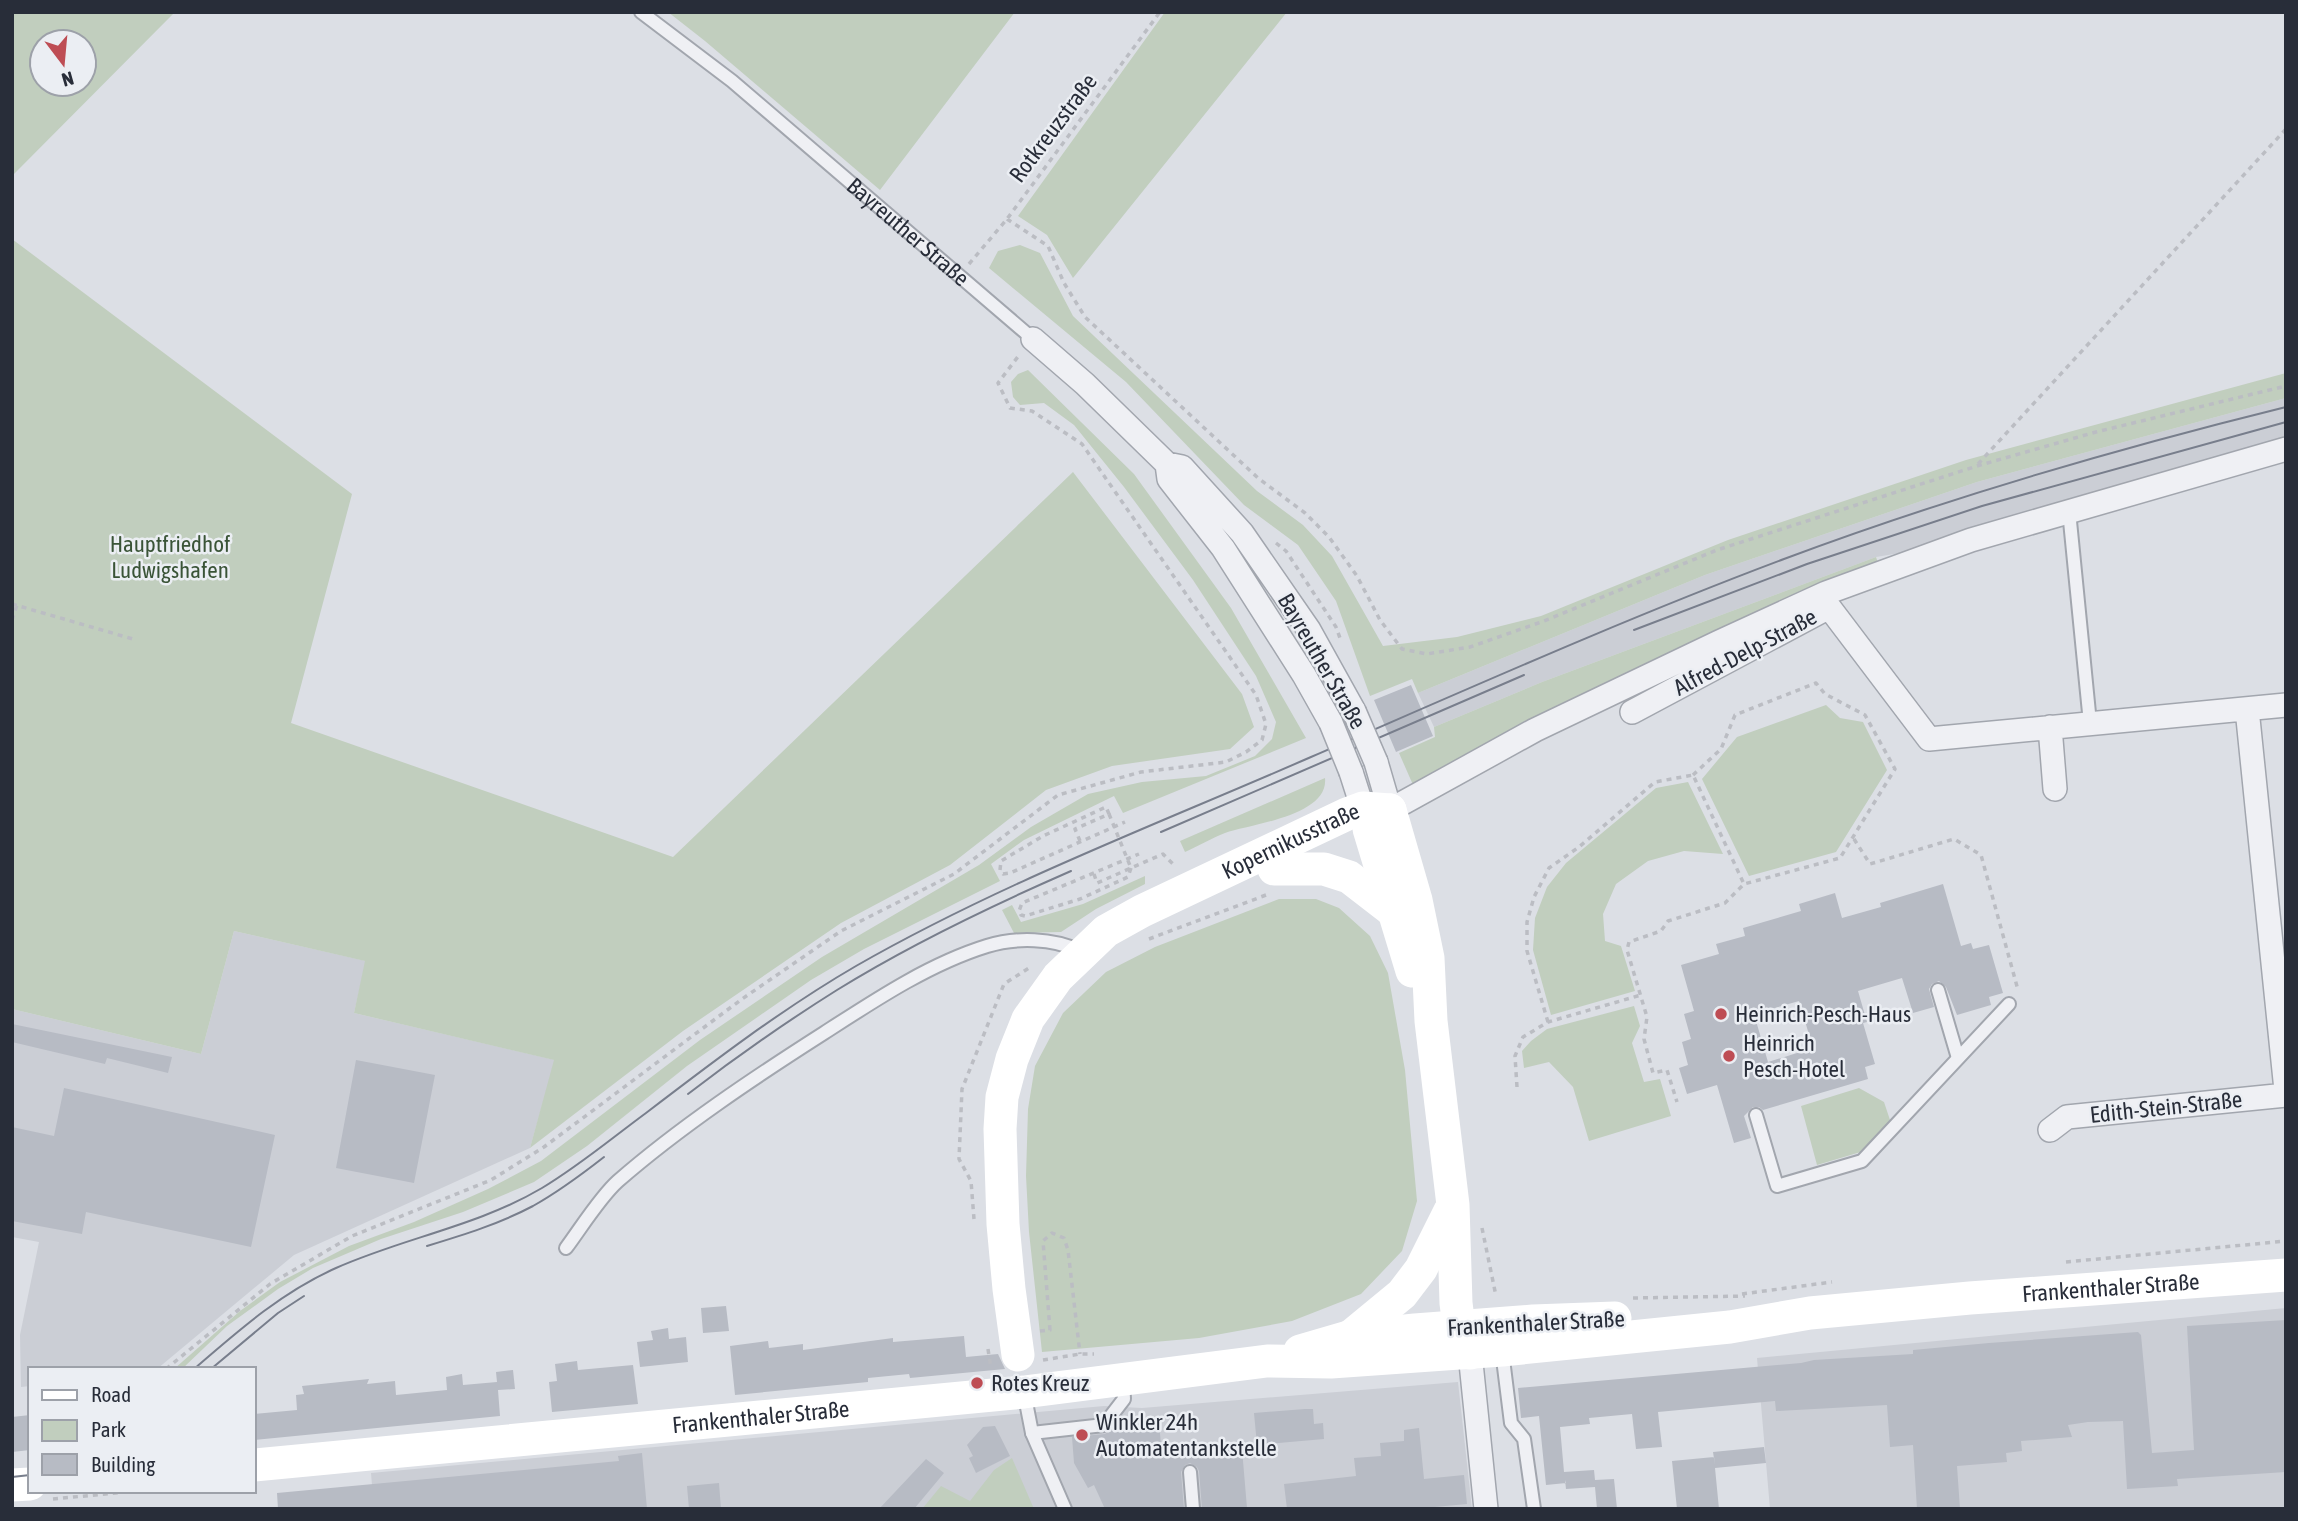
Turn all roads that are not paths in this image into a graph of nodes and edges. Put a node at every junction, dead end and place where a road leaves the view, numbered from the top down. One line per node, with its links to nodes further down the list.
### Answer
1 (640, 12): 2 (lane, Bayreuther Straße)
2 (1028, 346): 4 (street, Bayreuther Straße)
3 (2286, 449): 5 (street)
4 (1167, 464): 12 (street, Bayreuther Straße, bridge); 12 (street, Bayreuther Straße, bridge)
5 (2069, 511): 9 (lane); 12 (street)
6 (2286, 705): 7 (street, Alfred-Delp-Straße)
7 (2247, 709): 9 (street, Alfred-Delp-Straße); 20 (street)
8 (1632, 712): 10 (street, Alfred-Delp-Straße)
9 (2091, 723): 10 (street, Alfred-Delp-Straße)
10 (2050, 727): 11 (street)
11 (2055, 789)
12 (1374, 816): 13 (street, Kopernikusstraße); 14 (street, Bayreuther Straße); 15 (street, Kopernikusstraße); 18 (street, Bayreuther Straße)
13 (1276, 880): 14 (street); 15 (street, Kopernikusstraße)
14 (1392, 911): 18 (street, Bayreuther Straße)
15 (1084, 952): 25 (lane); 29 (street, Kopernikusstraße)
16 (1938, 990): 19 (lane)
17 (2009, 1003): 19 (lane)
18 (1432, 1021): 24 (street, Bayreuther Straße)
19 (1958, 1058): 22 (lane)
20 (2286, 1090)
21 (2286, 1095): 23 (street, Edith-Stein-Straße)
22 (1756, 1115)
23 (2050, 1130)
24 (1453, 1205): 27 (street); 28 (street, Bayreuther Straße)
25 (566, 1248)
26 (2286, 1275): 28 (street, Frankenthaler Straße)
27 (1348, 1337): 28 (street, Frankenthaler Straße); 30 (street, Frankenthaler Straße)
28 (1478, 1339): 30 (street, Frankenthaler Straße); 38 (street); 39 (lane)
29 (1026, 1344)
30 (1267, 1361): 31 (street, Frankenthaler Straße)
31 (1124, 1379): 32 (street, Frankenthaler Straße); 33 (lane)
32 (1024, 1392): 33 (lane); 34 (street, Frankenthaler Straße)
33 (1032, 1433): 36 (lane)
34 (256, 1465)
35 (1190, 1472): 37 (lane)
36 (1065, 1509)
37 (1193, 1509)
38 (1486, 1509)
39 (1534, 1509)

